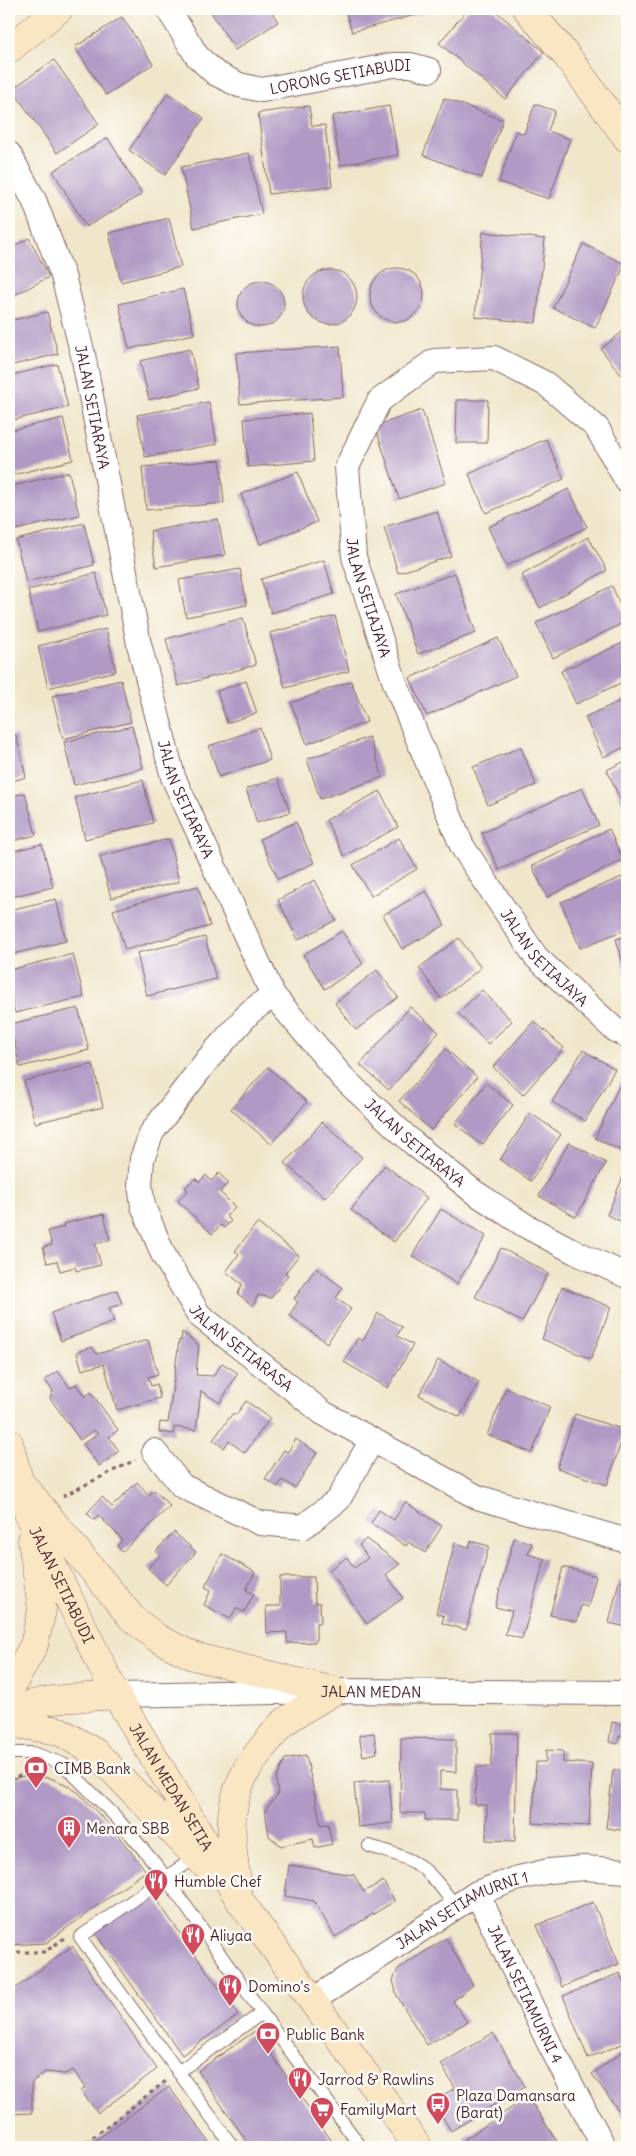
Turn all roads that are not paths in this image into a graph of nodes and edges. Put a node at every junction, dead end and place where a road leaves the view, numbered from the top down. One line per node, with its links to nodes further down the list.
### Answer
1 (59, 9): 5 (street)
2 (168, 9): 7 (street, LORONG SETIABUDI)
3 (527, 9): 6 (street)
4 (546, 9): 6 (street)
5 (9, 48)
6 (566, 55): 8 (street)
7 (429, 70)
8 (627, 138)
9 (9, 154): 11 (street, JALAN SETIARAYA)
10 (627, 481): 12 (street, JALAN SETIAJAYA)
11 (273, 995): 13 (street, JALAN SETIARAYA); 14 (street, JALAN SETIARASA)
12 (627, 1036)
13 (627, 1276)
14 (372, 1440): 16 (street); 18 (street, JALAN SETIARASA)
15 (9, 1443): 17 (street, JALAN SETIABUDI)
16 (154, 1450)
17 (35, 1512): 19 (street); 20 (street); 22 (street, JALAN SETIABUDI)
18 (627, 1541)
19 (9, 1691)
20 (334, 1691): 21 (street, JALAN MEDAN); 22 (street, JALAN MEDAN); 31 (street)
21 (627, 1693)
22 (116, 1696): 23 (street); 31 (street, JALAN MEDAN SETIA)
23 (9, 1712)
24 (9, 1723): 27 (street)
25 (9, 1753): 29 (lane)
26 (369, 1846): 32 (lane)
27 (196, 1856): 29 (lane); 31 (street)
28 (627, 1871): 30 (street, JALAN SETIAMURNI 1)
29 (165, 1878): 34 (lane); 35 (lane)
30 (477, 1893): 32 (street, JALAN SETIAMURNI 1); 39 (street, JALAN SETIAMURNI 4)
31 (240, 1902): 33 (street, JALAN MEDAN SETIA)
32 (456, 1907): 33 (street, JALAN SETIAMURNI 1)
33 (313, 2000): 38 (street, JALAN MEDAN SETIA)
34 (262, 2013): 35 (lane); 37 (lane)
35 (178, 2072): 36 (lane)
36 (233, 2147)
37 (361, 2147)
38 (418, 2147)
39 (604, 2147)

